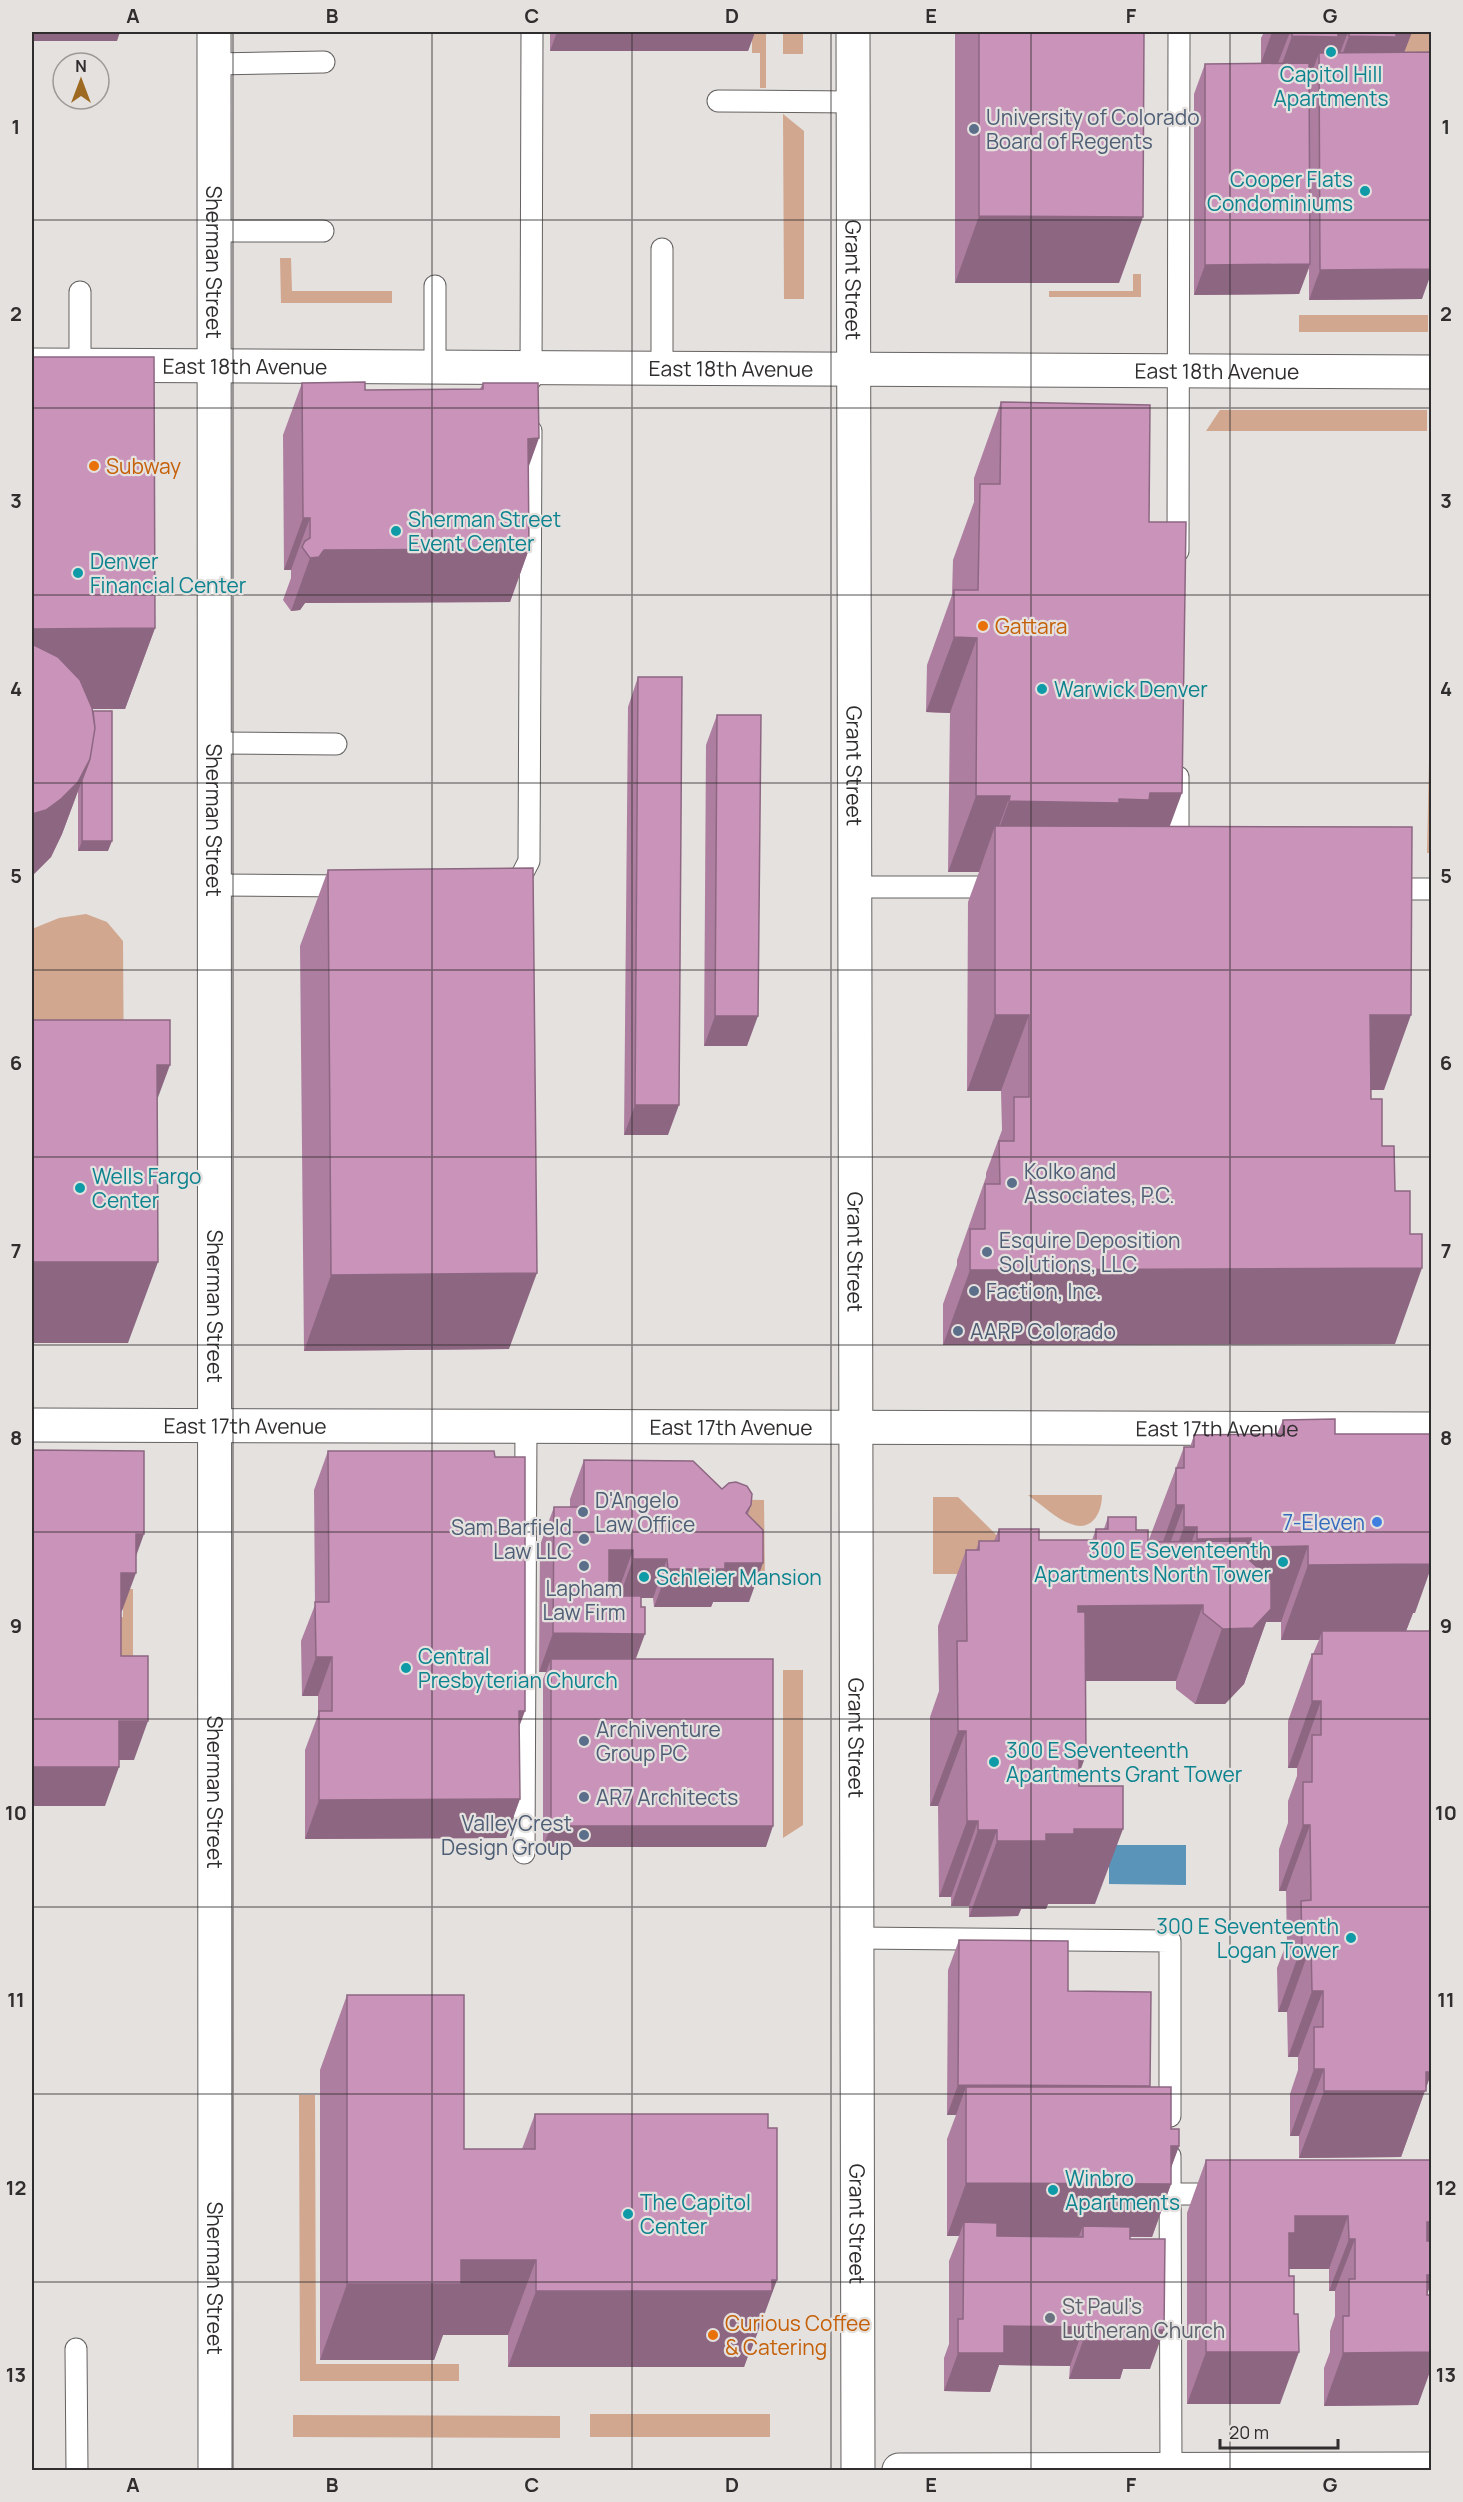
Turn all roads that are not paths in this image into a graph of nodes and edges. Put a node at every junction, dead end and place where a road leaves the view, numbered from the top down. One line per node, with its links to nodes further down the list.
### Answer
1 (214, 32): 6 (street, Sherman Street)
2 (532, 32): 22 (lane)
3 (853, 32): 8 (street, Grant Street)
4 (1179, 32): 20 (lane)
5 (324, 62): 6 (lane)
6 (214, 64): 9 (street, Sherman Street)
7 (718, 101): 8 (lane)
8 (853, 102): 19 (street, Grant Street)
9 (213, 231): 10 (lane); 16 (street, Sherman Street)
10 (323, 231)
11 (662, 249): 18 (lane)
12 (435, 286): 17 (lane)
13 (80, 292): 15 (lane)
14 (32, 365): 15 (street, East 18th Avenue)
15 (80, 365): 16 (street, East 18th Avenue)
16 (213, 366): 17 (street, East 18th Avenue); 24 (street, Sherman Street)
17 (435, 367): 22 (street, East 18th Avenue)
18 (662, 368): 19 (street, East 18th Avenue); 22 (street, East 18th Avenue)
19 (854, 369): 20 (street, East 18th Avenue); 30 (street, Grant Street)
20 (1179, 371): 21 (street, East 18th Avenue); 23 (lane)
21 (1431, 372)
22 (531, 392): 34 (lane)
23 (1178, 568)
24 (214, 743): 25 (lane); 28 (street, Sherman Street)
25 (336, 744)
26 (1178, 757): 27 (lane)
27 (1178, 876)
28 (215, 885): 29 (lane); 36 (street, Sherman Street)
29 (371, 886)
30 (855, 887): 31 (lane); 38 (street, Grant Street)
31 (1023, 887)
32 (1366, 889): 33 (lane)
33 (1431, 889)
34 (505, 907)
35 (32, 1425): 36 (street, East 17th Avenue)
36 (216, 1425): 37 (street, East 17th Avenue); 47 (street, Sherman Street)
37 (526, 1426): 38 (street, East 17th Avenue); 40 (lane)
38 (856, 1428): 39 (street, East 17th Avenue); 41 (street, Grant Street)
39 (1431, 1429)
40 (524, 1853)
41 (857, 1938): 42 (lane); 48 (street, Grant Street)
42 (1170, 2194): 43 (lane); 50 (lane)
43 (1242, 2194)
44 (76, 2349): 46 (lane)
45 (1431, 2469): 50 (street)
46 (78, 2470)
47 (215, 2470)
48 (858, 2470)
49 (899, 2470): 50 (street)
50 (1171, 2470)

